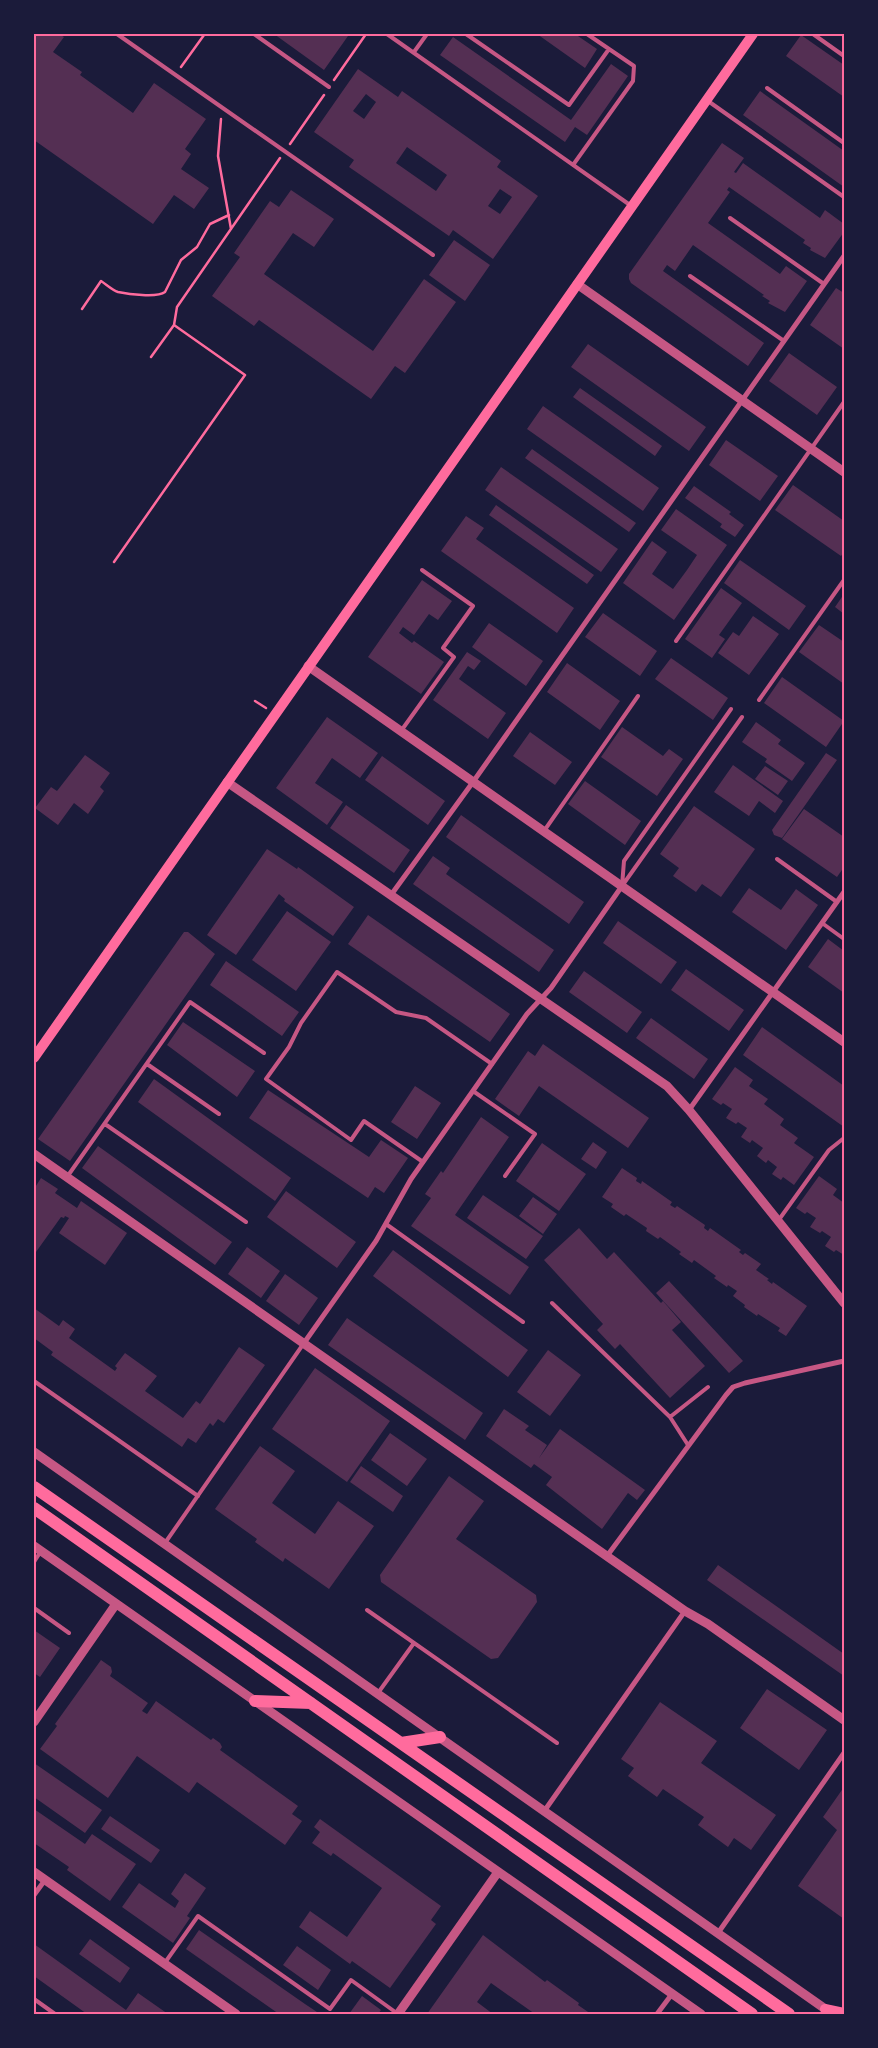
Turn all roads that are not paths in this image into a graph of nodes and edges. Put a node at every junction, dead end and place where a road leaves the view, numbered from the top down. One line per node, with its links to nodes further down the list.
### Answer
1 (117, 34): 20 (lane)
2 (254, 34): 12 (lane)
3 (387, 34): 10 (lane)
4 (426, 34): 10 (lane)
5 (466, 34): 9 (lane)
6 (587, 34): 9 (lane)
7 (752, 34): 14 (main road)
8 (813, 34): 11 (lane)
9 (609, 49): 16 (lane)
10 (414, 52): 16 (lane)
11 (844, 56)
12 (329, 87)
13 (767, 88): 15 (lane)
14 (706, 100): 17 (lane); 18 (main road)
15 (844, 143)
16 (573, 165): 18 (lane)
17 (844, 197)
18 (631, 206): 23 (main road)
19 (730, 218): 24 (lane)
20 (433, 255)
21 (844, 256): 24 (street)
22 (690, 276): 25 (lane)
23 (577, 284): 26 (street); 33 (main road)
24 (824, 284): 25 (street)
25 (784, 341): 26 (street)
26 (742, 400): 28 (street); 40 (street)
27 (844, 402): 28 (lane)
28 (811, 449): 29 (street); 32 (lane)
29 (844, 472)
30 (422, 570): 38 (lane)
31 (844, 581): 35 (lane)
32 (676, 641)
33 (308, 666): 38 (street); 39 (main road)
34 (638, 696): 41 (lane)
35 (759, 700)
36 (732, 709): 43 (lane)
37 (742, 717): 43 (lane)
38 (401, 731): 40 (street)
39 (227, 782): 45 (street); 53 (main road)
40 (473, 782): 41 (street); 45 (street)
41 (544, 831): 43 (street)
42 (776, 859): 46 (lane)
43 (622, 886): 49 (street); 50 (street)
44 (844, 892): 46 (street)
45 (391, 895): 50 (street)
46 (837, 902): 47 (street)
47 (822, 923): 48 (lane); 49 (street)
48 (844, 939)
49 (774, 992): 51 (street); 57 (street)
50 (541, 999): 55 (street); 57 (street)
51 (844, 1042)
52 (264, 1053): 54 (lane)
53 (34, 1058)
54 (147, 1064): 58 (lane); 59 (lane)
55 (492, 1064): 56 (street); 62 (lane)
56 (473, 1091): 62 (street); 63 (lane)
57 (689, 1110): 65 (street)
58 (219, 1114)
59 (105, 1124): 64 (lane); 66 (lane)
60 (844, 1138): 65 (lane)
61 (34, 1154): 64 (street)
62 (423, 1162): 67 (street)
63 (505, 1176)
64 (68, 1178): 71 (street)
65 (778, 1221): 69 (street)
66 (246, 1222)
67 (386, 1224): 70 (lane); 71 (street)
68 (552, 1303): 75 (lane)
69 (844, 1303)
70 (523, 1322)
71 (304, 1343): 79 (lane); 83 (street)
72 (844, 1361): 76 (street)
73 (34, 1381): 79 (lane)
74 (708, 1387): 75 (lane)
75 (670, 1417): 76 (lane)
76 (688, 1445): 83 (street)
77 (34, 1452): 81 (street)
78 (34, 1487): 97 (main road)
79 (198, 1496): 81 (lane)
80 (34, 1508): 93 (main road)
81 (165, 1544): 91 (street)
82 (37, 1548): 84 (lane); 85 (street)
83 (607, 1556): 88 (street)
84 (34, 1562)
85 (116, 1604): 92 (street); 95 (street)
86 (34, 1608): 89 (lane)
87 (367, 1610): 90 (lane)
88 (685, 1611): 94 (street); 100 (street)
89 (69, 1633)
90 (414, 1643): 91 (lane); 98 (lane)
91 (378, 1693): 96 (street)
92 (255, 1701): 93 (main road); 102 (street)
93 (311, 1703): 116 (main road)
94 (844, 1720)
95 (34, 1722)
96 (440, 1736): 97 (main road); 100 (street)
97 (401, 1742): 117 (main road)
98 (557, 1743)
99 (844, 1753): 105 (street)
100 (545, 1810): 105 (street)
101 (34, 1872): 103 (street)
102 (498, 1872): 107 (street); 113 (street)
103 (45, 1880): 104 (street); 106 (street)
104 (34, 1895)
105 (718, 1933): 109 (street)
106 (164, 1964): 112 (street); 113 (lane)
107 (672, 1994): 114 (street); 115 (street)
108 (34, 1999): 111 (lane)
109 (829, 2012): 110 (main road)
110 (844, 2013)
111 (55, 2014)
112 (236, 2014)
113 (398, 2014)
114 (658, 2014)
115 (700, 2014)
116 (752, 2014)
117 (789, 2014)

